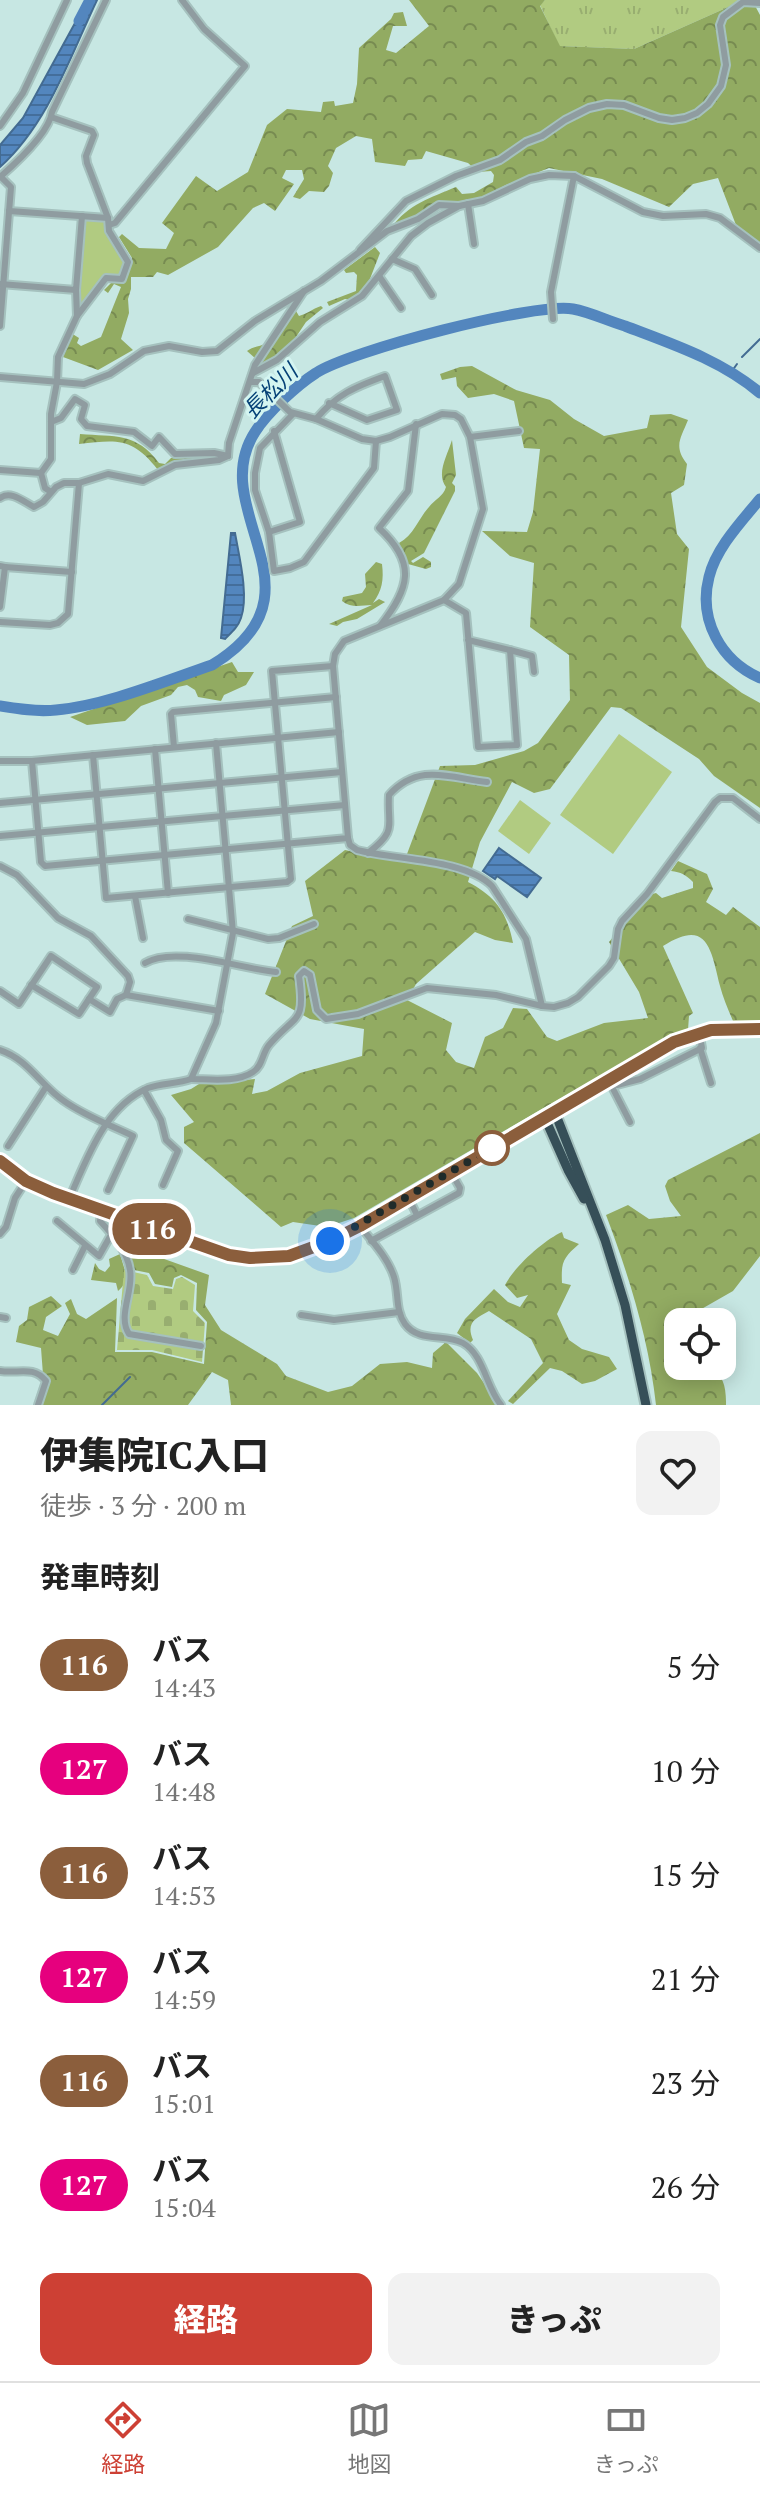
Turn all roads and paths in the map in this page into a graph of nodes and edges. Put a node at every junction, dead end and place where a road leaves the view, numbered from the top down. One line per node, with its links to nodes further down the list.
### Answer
1 (67, 0): 6 (street)
2 (106, 0): 5 (street)
3 (182, 0): 13 (street)
4 (760, 3): 16 (street)
5 (51, 117): 8 (street); 13 (street)
6 (0, 126)
7 (574, 176): 9 (street); 15 (street); 25 (street)
8 (0, 177): 11 (street)
9 (468, 204): 10 (street); 14 (street)
10 (459, 206): 16 (street); 17 (street)
11 (9, 211): 12 (street); 19 (street)
12 (82, 216): 13 (street); 21 (street)
13 (108, 221): 24 (street)
14 (474, 244)
15 (760, 248)
16 (360, 250): 20 (street)
17 (392, 259): 18 (street); 22 (street)
18 (379, 276): 23 (street); 27 (street)
19 (2, 284): 21 (street); 26 (street)
20 (306, 289): 27 (street); 29 (street)
21 (76, 290): 24 (street)
22 (432, 295)
23 (401, 308)
24 (77, 316): 29 (street)
25 (553, 317)
26 (0, 326)
27 (253, 373): 30 (street)
28 (0, 377): 29 (street)
29 (57, 382): 34 (street)
30 (251, 382): 32 (street); 40 (street)
31 (329, 403): 31 (street); 33 (street)
32 (292, 413): 33 (street); 36 (street)
33 (316, 419): 39 (street)
34 (51, 422): 40 (street); 42 (street)
35 (416, 424): 38 (street); 39 (street); 52 (street)
36 (274, 431): 46 (street); 46 (street)
37 (519, 431): 38 (street)
38 (470, 437): 49 (street)
39 (376, 441): 46 (street)
40 (228, 456): 43 (street)
41 (0, 470): 42 (street)
42 (41, 473): 44 (street)
43 (79, 483): 44 (street); 48 (street)
44 (51, 492): 45 (street)
45 (0, 498)
46 (269, 532)
47 (2, 566): 48 (street); 50 (street)
48 (72, 572): 51 (street)
49 (444, 600): 52 (street); 53 (street)
50 (0, 607)
51 (0, 622)
52 (380, 626): 55 (street)
53 (468, 640): 54 (street); 54 (street)
54 (510, 650): 56 (street)
55 (333, 666): 57 (street); 58 (street)
56 (534, 672)
57 (336, 697): 58 (street); 59 (street)
58 (275, 703): 60 (street); 62 (street)
59 (339, 732): 60 (street); 67 (street)
60 (278, 738): 61 (street); 68 (street)
61 (216, 743): 62 (street); 70 (street)
62 (174, 747): 63 (street)
63 (155, 749): 64 (street); 71 (street)
64 (93, 755): 66 (street); 72 (street)
65 (0, 761): 66 (street)
66 (32, 761): 73 (street)
67 (342, 772): 68 (street); 75 (street)
68 (281, 778): 70 (street); 76 (street)
69 (487, 782): 86 (street)
70 (220, 783): 71 (street); 77 (street)
71 (158, 789): 72 (street); 79 (street)
72 (97, 795): 73 (street); 80 (street)
73 (35, 800): 74 (street); 81 (street)
74 (0, 803)
75 (345, 805): 76 (street); 83 (street)
76 (285, 810): 77 (street); 84 (street)
77 (223, 816): 79 (street); 85 (street)
78 (760, 819): 104 (street)
79 (162, 821): 80 (street); 87 (street)
80 (100, 827): 81 (street); 88 (street)
81 (39, 833): 82 (street); 88 (street)
82 (0, 836)
83 (348, 838): 84 (street); 86 (street)
84 (288, 844): 85 (street); 90 (street)
85 (226, 849): 87 (street); 90 (street)
86 (368, 853): 104 (street)
87 (165, 855): 88 (street); 91 (street)
88 (103, 861): 92 (street)
89 (0, 866): 102 (street)
90 (229, 887): 91 (street); 95 (street)
91 (168, 893): 92 (street)
92 (135, 896): 96 (street)
93 (188, 919): 95 (street)
94 (314, 924): 95 (street)
95 (233, 930): 98 (street)
96 (143, 938)
97 (145, 963): 98 (street)
98 (228, 964): 99 (street); 105 (street)
99 (276, 972)
100 (31, 985): 101 (street); 103 (street); 103 (street)
101 (0, 991)
102 (126, 995): 103 (street); 105 (street)
103 (89, 999)
104 (542, 1006): 111 (street)
105 (219, 1011): 111 (street)
106 (760, 1029): 107 (main road)
107 (699, 1032): 108 (street); 110 (main road)
108 (700, 1048): 110 (street); 112 (street)
109 (0, 1050): 113 (street)
110 (610, 1078): 115 (main road); 117 (street)
111 (191, 1079): 114 (street)
112 (711, 1083)
113 (46, 1087): 118 (street); 119 (street)
114 (144, 1090): 118 (street); 123 (street)
115 (554, 1110): 116 (main road); 130 (highway)
116 (544, 1116): 121 (main road); 130 (highway)
117 (630, 1122)
118 (105, 1123): 124 (street); 126 (street)
119 (8, 1146)
120 (0, 1161): 122 (main road)
121 (451, 1172): 125 (main road); 128 (street)
122 (26, 1181): 126 (main road); 133 (street)
123 (163, 1185)
124 (108, 1190)
125 (408, 1197): 128 (street); 131 (main road)
126 (69, 1199): 127 (main road)
127 (101, 1211): 131 (main road); 132 (street)
128 (417, 1215): 134 (street)
129 (57, 1221): 135 (street)
130 (598, 1223): 141 (highway)
131 (360, 1226): 134 (street)
132 (112, 1233): 135 (street); 139 (street)
133 (0, 1234)
134 (371, 1241): 137 (street)
135 (85, 1246): 136 (street)
136 (73, 1270)
137 (399, 1312): 138 (street); 143 (street)
138 (301, 1315)
139 (201, 1346)
140 (0, 1371): 142 (street)
141 (645, 1404)
142 (38, 1405)
143 (501, 1405)

